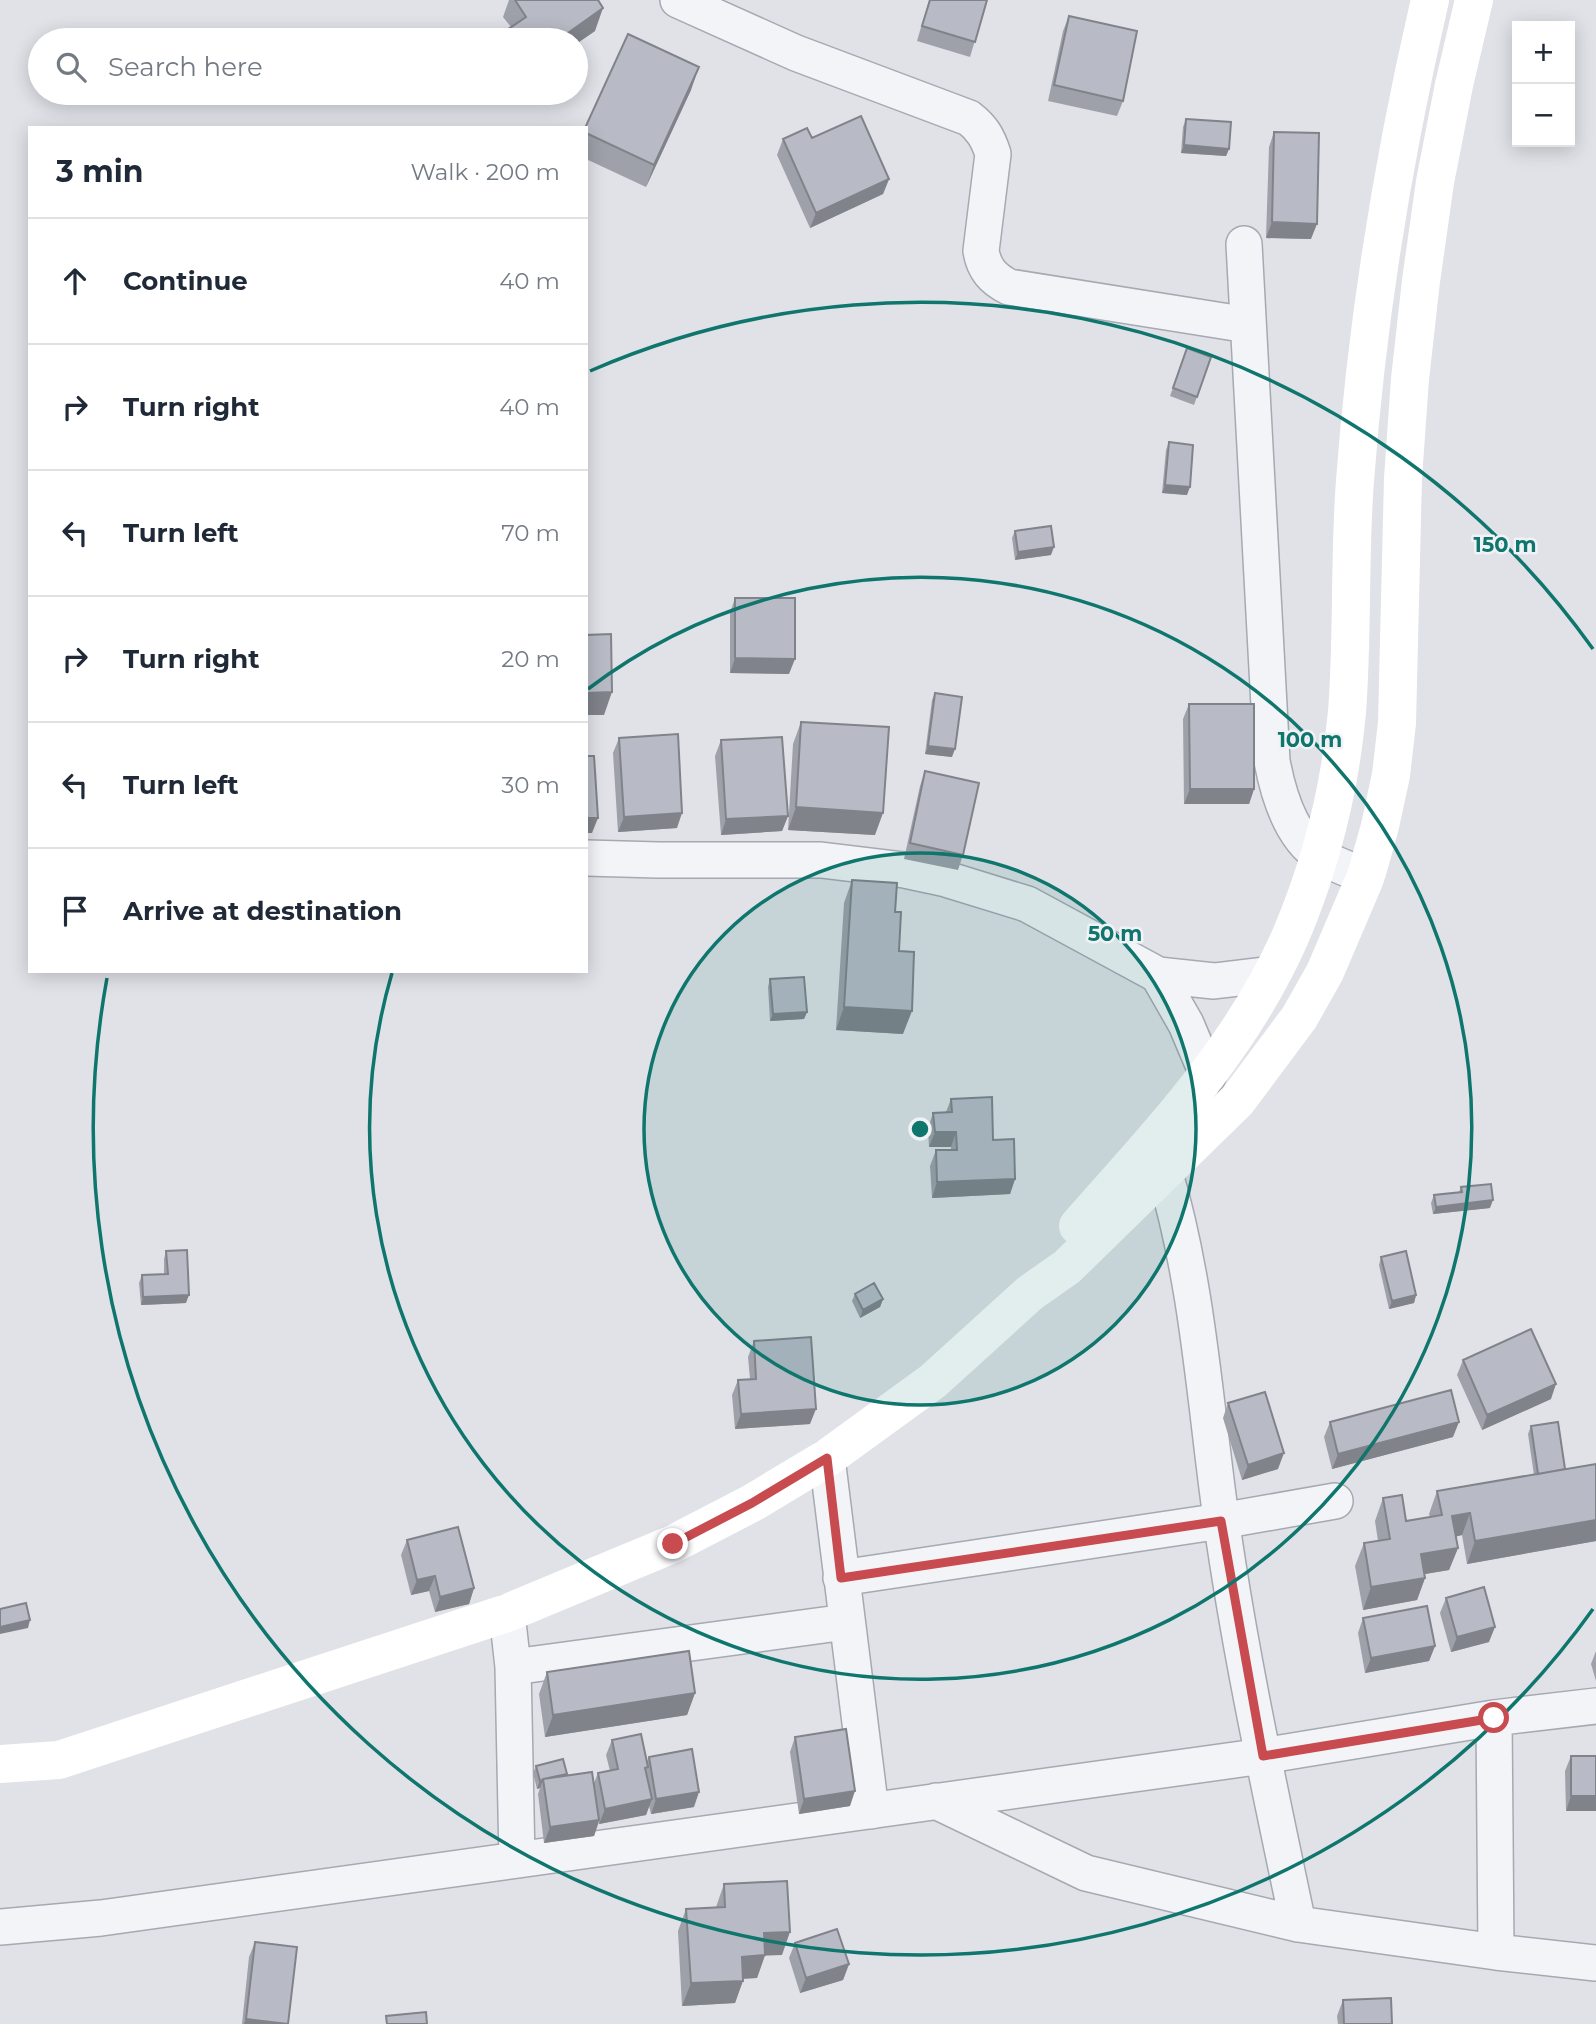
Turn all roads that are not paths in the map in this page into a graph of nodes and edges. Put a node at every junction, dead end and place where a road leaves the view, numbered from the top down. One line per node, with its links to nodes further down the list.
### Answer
1 (678, 0): 5 (street)
2 (1430, 0): 6 (street)
3 (1474, 0): 8 (street)
4 (1244, 244): 5 (street)
5 (1248, 325): 6 (street)
6 (1319, 856): 8 (street); 9 (street)
7 (588, 858): 10 (street)
8 (1366, 876): 12 (street)
9 (1272, 974): 10 (street); 11 (street)
10 (1158, 975): 11 (street)
11 (1208, 1076): 13 (street)
12 (1165, 1174): 13 (street); 16 (street)
13 (1030, 1293): 14 (street)
14 (827, 1458): 17 (street); 18 (street)
15 (1335, 1501): 16 (street)
16 (1221, 1521): 17 (street); 23 (street)
17 (841, 1578): 19 (street)
18 (507, 1613): 20 (street); 24 (street)
19 (846, 1622): 20 (street); 26 (street)
20 (513, 1667): 27 (street)
21 (1596, 1706): 22 (street)
22 (1494, 1718): 23 (street); 30 (street)
23 (1263, 1756): 25 (street); 28 (street)
24 (0, 1764)
25 (936, 1801): 26 (street); 28 (street)
26 (872, 1811): 27 (street)
27 (517, 1860): 29 (street)
28 (1298, 1924): 30 (street)
29 (0, 1927)
30 (1496, 1952): 31 (street)
31 (1596, 1963)

